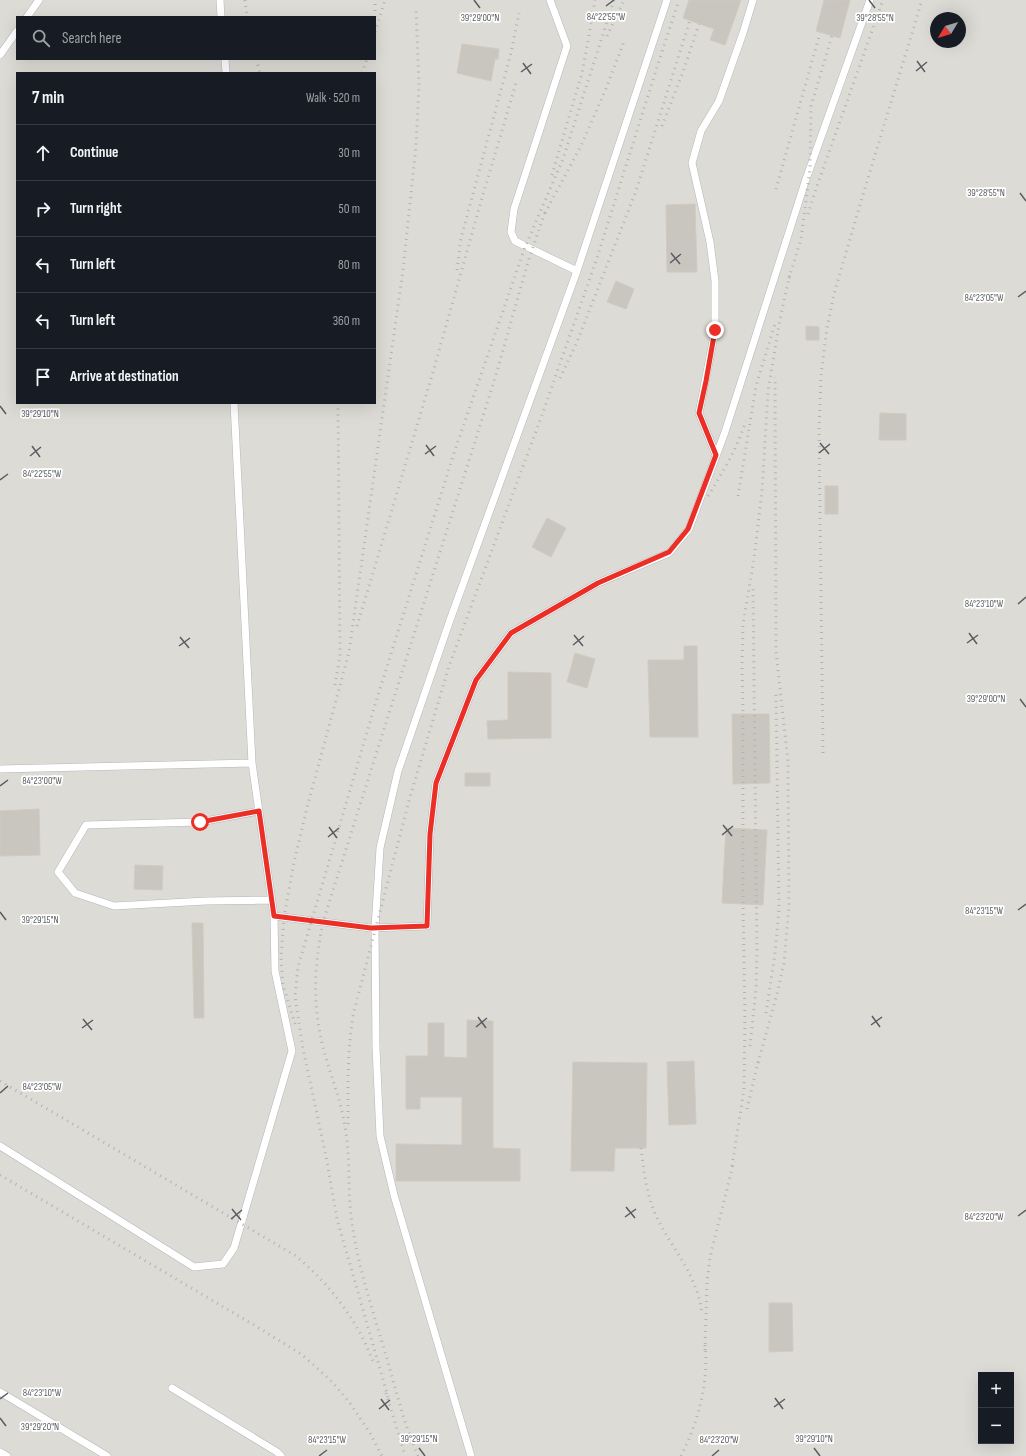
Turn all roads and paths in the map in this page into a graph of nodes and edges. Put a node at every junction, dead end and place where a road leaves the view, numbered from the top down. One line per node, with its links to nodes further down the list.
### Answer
1 (39, 0): 7 (lane)
2 (220, 0): 8 (lane)
3 (550, 0): 13 (lane)
4 (667, 0): 13 (lane)
5 (753, 0): 15 (lane)
6 (870, 0): 15 (lane)
7 (28, 16)
8 (222, 16)
9 (16, 32): 10 (lane)
10 (0, 55)
11 (225, 60): 12 (lane)
12 (226, 72)
13 (577, 271): 21 (lane)
14 (234, 404): 16 (lane)
15 (716, 455): 21 (lane)
16 (252, 764): 17 (lane); 18 (lane)
17 (0, 769)
18 (259, 811): 19 (lane); 19 (lane)
19 (271, 900): 20 (lane)
20 (274, 916): 21 (lane); 22 (lane)
21 (375, 928): 29 (lane)
22 (0, 1146)
23 (172, 1388): 28 (lane)
24 (0, 1392): 27 (lane)
25 (0, 1452): 26 (lane)
26 (7, 1456)
27 (107, 1456)
28 (281, 1456)
29 (472, 1456)

